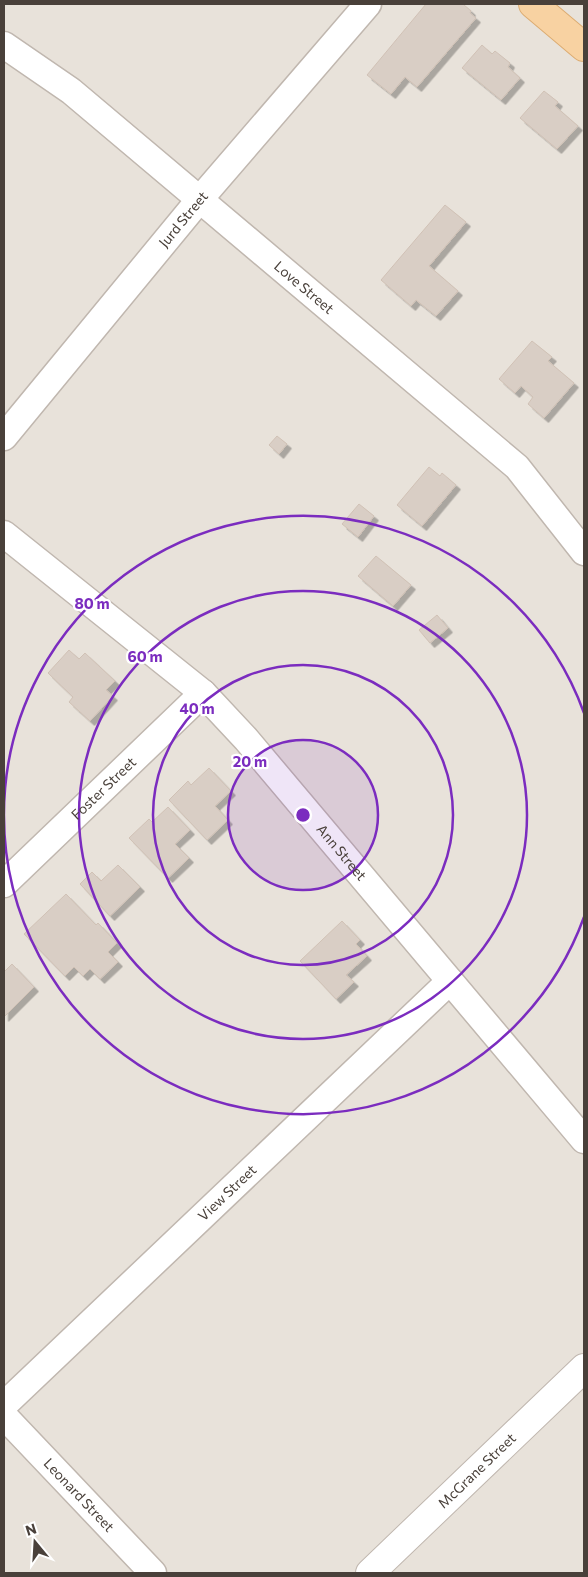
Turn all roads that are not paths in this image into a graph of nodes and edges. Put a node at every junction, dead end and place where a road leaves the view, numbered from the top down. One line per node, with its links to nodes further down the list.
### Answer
1 (368, 4): 5 (street, Jurd Street)
2 (533, 4): 4 (main road)
3 (4, 45): 5 (street, Love Street)
4 (584, 47)
5 (200, 200): 6 (street, Jurd Street); 8 (street, Love Street)
6 (4, 437)
7 (4, 534): 9 (street, Ann Street)
8 (584, 552)
9 (203, 693): 10 (street, Foster Street); 11 (street, Ann Street)
10 (4, 884)
11 (450, 982): 12 (street, Ann Street); 14 (street, View Street)
12 (584, 1140)
13 (584, 1368): 17 (street, McGrane Street)
14 (4, 1405)
15 (4, 1416): 16 (street, Leonard Street)
16 (153, 1573)
17 (370, 1573)

